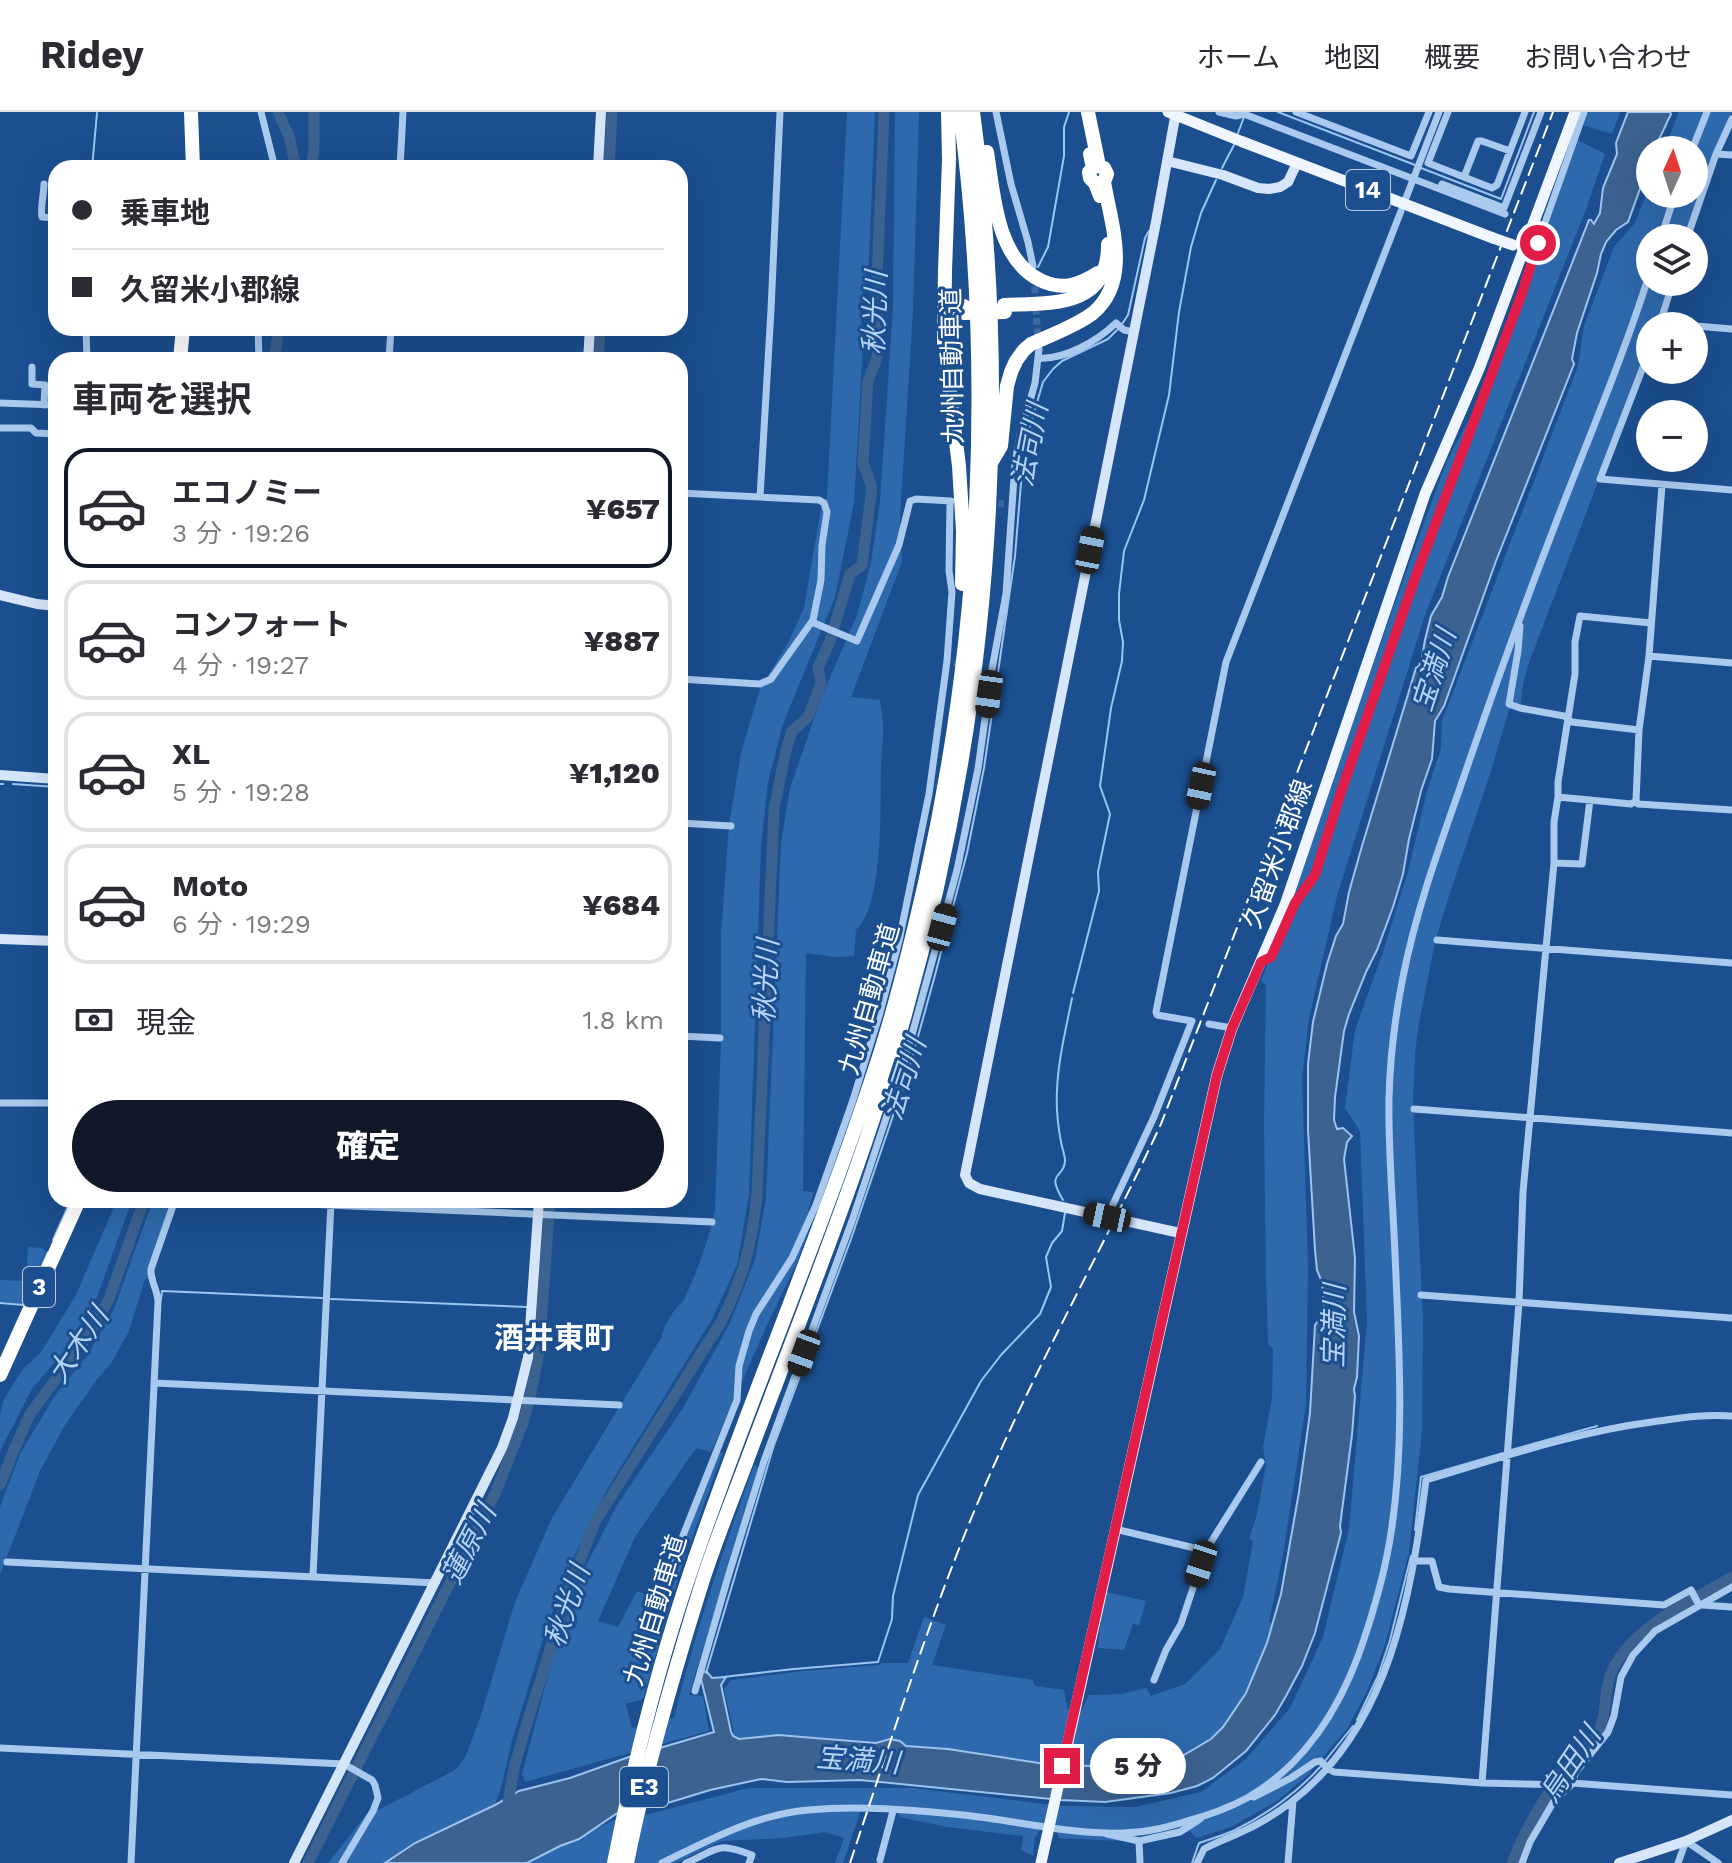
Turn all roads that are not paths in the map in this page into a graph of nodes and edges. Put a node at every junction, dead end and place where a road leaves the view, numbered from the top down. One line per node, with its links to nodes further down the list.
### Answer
1 (191, 112): 29 (highway)
2 (261, 112): 30 (street)
3 (403, 112): 31 (street)
4 (601, 112): 32 (street)
5 (780, 112): 65 (street)
6 (948, 112): 50 (highway)
7 (960, 112): 73 (highway, 九州自動車道 / E3)
8 (973, 112): 61 (highway, 九州自動車道 / E3)
9 (980, 112): 46 (highway)
10 (996, 112): 47 (street)
11 (1085, 112): 37 (highway)
12 (1168, 112): 34 (main road, 14, bridge)
13 (1176, 112): 33 (street)
14 (1219, 112): 35 (street)
15 (1296, 112): 16 (street)
16 (1429, 112)
17 (1439, 112): 35 (street)
18 (1448, 112): 36 (street)
19 (1525, 112): 26 (street)
20 (1541, 112): 35 (street)
21 (1575, 112): 45 (main road, 久留米小郡線)
22 (1584, 112): 90 (street)
23 (1707, 112): 25 (street)
24 (1732, 119): 27 (street)
25 (1698, 136)
26 (1510, 151): 36 (street); 36 (street)
27 (1716, 154): 28 (street); 43 (street)
28 (1732, 155)
29 (193, 160)
30 (273, 160)
31 (400, 160)
32 (598, 160)
33 (1167, 161): 34 (street); 53 (street)
34 (1297, 163): 45 (main road, 14, bridge)
35 (1414, 176): 39 (street); 41 (street)
36 (1464, 177)
37 (1100, 183): 44 (highway); 46 (highway)
38 (44, 184): 42 (street)
39 (1406, 198)
40 (1401, 211): 107 (street)
41 (1505, 214)
42 (48, 217)
43 (1692, 224)
44 (1114, 238): 49 (highway); 61 (highway)
45 (1518, 247): 90 (main road, 久留米小郡線)
46 (1108, 258): 49 (highway)
47 (1033, 266)
48 (1642, 296): 68 (street)
49 (1004, 308): 50 (highway, bridge)
50 (945, 311): 73 (highway)
51 (1708, 328): 52 (street)
52 (1732, 329)
53 (1134, 332): 107 (street); 134 (street)
54 (32, 367): 57 (street)
55 (1637, 384): 62 (street)
56 (0, 403): 57 (street)
57 (44, 405): 58 (street)
58 (48, 405)
59 (0, 428): 60 (street)
60 (48, 434)
61 (990, 463): 135 (highway, 九州自動車道 / E3)
62 (1662, 485): 63 (street); 70 (street)
63 (1732, 490)
64 (688, 493): 65 (street)
65 (760, 497): 69 (street)
66 (0, 595): 67 (street)
67 (48, 605)
68 (1521, 620): 75 (street); 143 (street)
69 (815, 622): 73 (street); 74 (street)
70 (1651, 623): 71 (street); 75 (street)
71 (1649, 656): 72 (street); 76 (street)
72 (1732, 663)
73 (954, 664): 125 (street); 135 (highway, 九州自動車道 / E3)
74 (688, 680)
75 (1567, 719): 76 (street); 79 (street)
76 (1639, 730): 81 (street)
77 (0, 775): 78 (street)
78 (48, 778)
79 (1558, 797): 80 (street); 85 (street)
80 (1590, 800): 81 (street); 85 (street)
81 (1636, 801): 82 (street)
82 (1732, 810)
83 (688, 823): 84 (street)
84 (731, 826)
85 (1554, 863): 89 (street)
86 (0, 939): 88 (street)
87 (1437, 940): 89 (street)
88 (48, 941)
89 (1546, 948): 91 (street); 99 (street)
90 (1261, 962): 93 (main road, 久留米小郡線)
91 (1732, 963)
92 (1209, 1024): 93 (street)
93 (1232, 1028): 109 (main road, 久留米小郡線)
94 (688, 1036): 95 (street)
95 (720, 1038)
96 (0, 1103): 97 (street)
97 (48, 1103)
98 (1414, 1109): 99 (street)
99 (1530, 1118): 100 (street); 111 (street)
100 (1732, 1133)
101 (75, 1208): 113 (highway, 3)
102 (172, 1208): 114 (street)
103 (331, 1208): 115 (street)
104 (435, 1208): 106 (street)
105 (539, 1208): 106 (street)
106 (539, 1214): 108 (street); 116 (street)
107 (1107, 1217): 109 (street)
108 (712, 1222)
109 (1180, 1233): 121 (main road, 久留米小郡線)
110 (1421, 1295): 111 (street)
111 (1519, 1302): 112 (street); 119 (street)
112 (1732, 1318)
113 (0, 1375)
114 (154, 1383): 115 (street); 126 (street)
115 (322, 1392): 116 (street); 127 (street)
116 (517, 1401): 117 (street); 128 (street)
117 (619, 1405)
118 (1732, 1416): 119 (street)
119 (1507, 1456): 123 (street); 130 (street)
120 (1261, 1462): 122 (street)
121 (1115, 1529): 122 (street); 148 (main road, 久留米小郡線)
122 (1207, 1551): 133 (street)
123 (1415, 1561): 130 (street); 139 (street)
124 (7, 1562): 126 (street)
125 (672, 1568)
126 (145, 1570): 127 (street); 137 (street)
127 (313, 1576): 128 (street)
128 (436, 1583): 138 (street)
129 (1732, 1587): 131 (street)
130 (1497, 1593): 131 (street); 140 (street)
131 (1699, 1603): 132 (street); 141 (street)
132 (1732, 1607)
133 (1154, 1680)
134 (695, 1691)
135 (654, 1719): 152 (highway, 九州自動車道 / E3)
136 (0, 1748): 137 (street)
137 (136, 1755): 138 (street); 154 (street)
138 (344, 1764): 155 (street); 156 (street)
139 (1327, 1768): 140 (street); 143 (street); 144 (street)
140 (1482, 1783): 141 (street)
141 (1571, 1784): 142 (street); 165 (street)
142 (1732, 1795)
143 (1243, 1800): 146 (street)
144 (1293, 1801): 163 (street); 164 (street)
145 (893, 1811): 148 (street); 153 (street); 157 (street)
146 (1202, 1817): 149 (street); 150 (street)
147 (1732, 1820): 151 (street)
148 (1049, 1825): 149 (street); 161 (main road, 久留米小郡線)
149 (1101, 1832): 150 (street)
150 (1139, 1841): 162 (street)
151 (1686, 1841): 166 (street); 167 (street); 168 (street)
152 (621, 1860)
153 (879, 1862): 160 (street)
154 (131, 1863)
155 (294, 1863)
156 (342, 1863)
157 (662, 1863)
158 (686, 1863): 159 (street)
159 (749, 1863)
160 (889, 1863)
161 (1041, 1863)
162 (1140, 1863)
163 (1197, 1863)
164 (1288, 1863)
165 (1522, 1863)
166 (1619, 1863)
167 (1678, 1863)
168 (1718, 1863)

